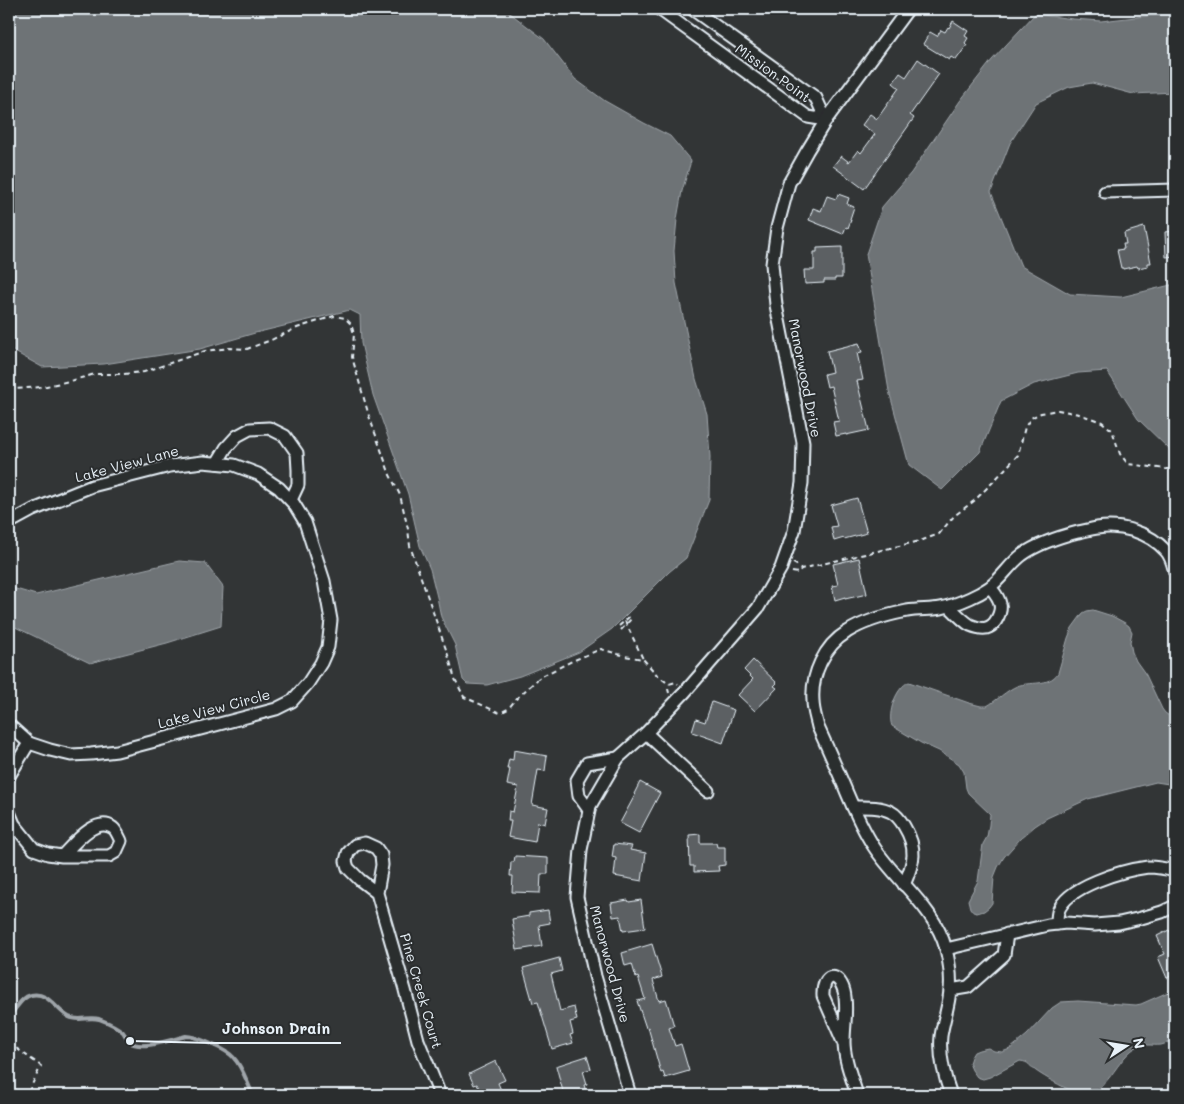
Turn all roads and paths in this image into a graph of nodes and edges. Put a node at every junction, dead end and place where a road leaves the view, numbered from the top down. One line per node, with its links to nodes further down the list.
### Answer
1 (659, 9): 4 (street, Mission Point)
2 (692, 9): 4 (street, Mission Point)
3 (908, 9): 4 (street, Manorwood Drive)
4 (826, 120): 12 (street, Manorwood Drive)
5 (1175, 190): 6 (street)
6 (1105, 192)
7 (217, 463): 9 (street, Lake View Lane); 10 (street); 11 (street, Lake View Lane)
8 (1175, 469): 12 (path)
9 (258, 474): 10 (street, Lake View Circle)
10 (291, 500): 25 (street, Lake View Circle)
11 (9, 523)
12 (781, 568): 21 (street, Manorwood Drive)
13 (1175, 572): 14 (street)
14 (990, 587): 15 (street); 15 (street)
15 (950, 606): 29 (street)
16 (625, 621): 17 (path); 17 (path); 18 (path)
17 (627, 624): 19 (path); 20 (path)
18 (619, 626)
19 (621, 630)
20 (643, 659): 21 (path); 22 (path)
21 (685, 692): 24 (street, Manorwood Drive)
22 (471, 701)
23 (9, 726): 25 (street, Lake View Circle)
24 (646, 733): 26 (street, Manorwood Drive); 28 (street)
25 (28, 743): 27 (street)
26 (618, 758): 30 (street, Manorwood Drive); 30 (street)
27 (9, 776)
28 (708, 791)
29 (853, 807): 34 (street); 34 (street)
30 (589, 810): 45 (street, Manorwood Drive)
31 (9, 812): 32 (street)
32 (62, 856): 32 (street)
33 (1175, 871): 37 (street)
34 (904, 885): 39 (street)
35 (377, 894): 44 (street, Pine Creek Court)
36 (1175, 906): 37 (street)
37 (1057, 924): 38 (street)
38 (1007, 934): 39 (street); 40 (street)
39 (946, 949): 40 (street)
40 (950, 990): 47 (street)
41 (9, 1043): 43 (path)
42 (844, 1044): 42 (street); 46 (street)
43 (27, 1095)
44 (440, 1095)
45 (630, 1095)
46 (857, 1095)
47 (951, 1095)

